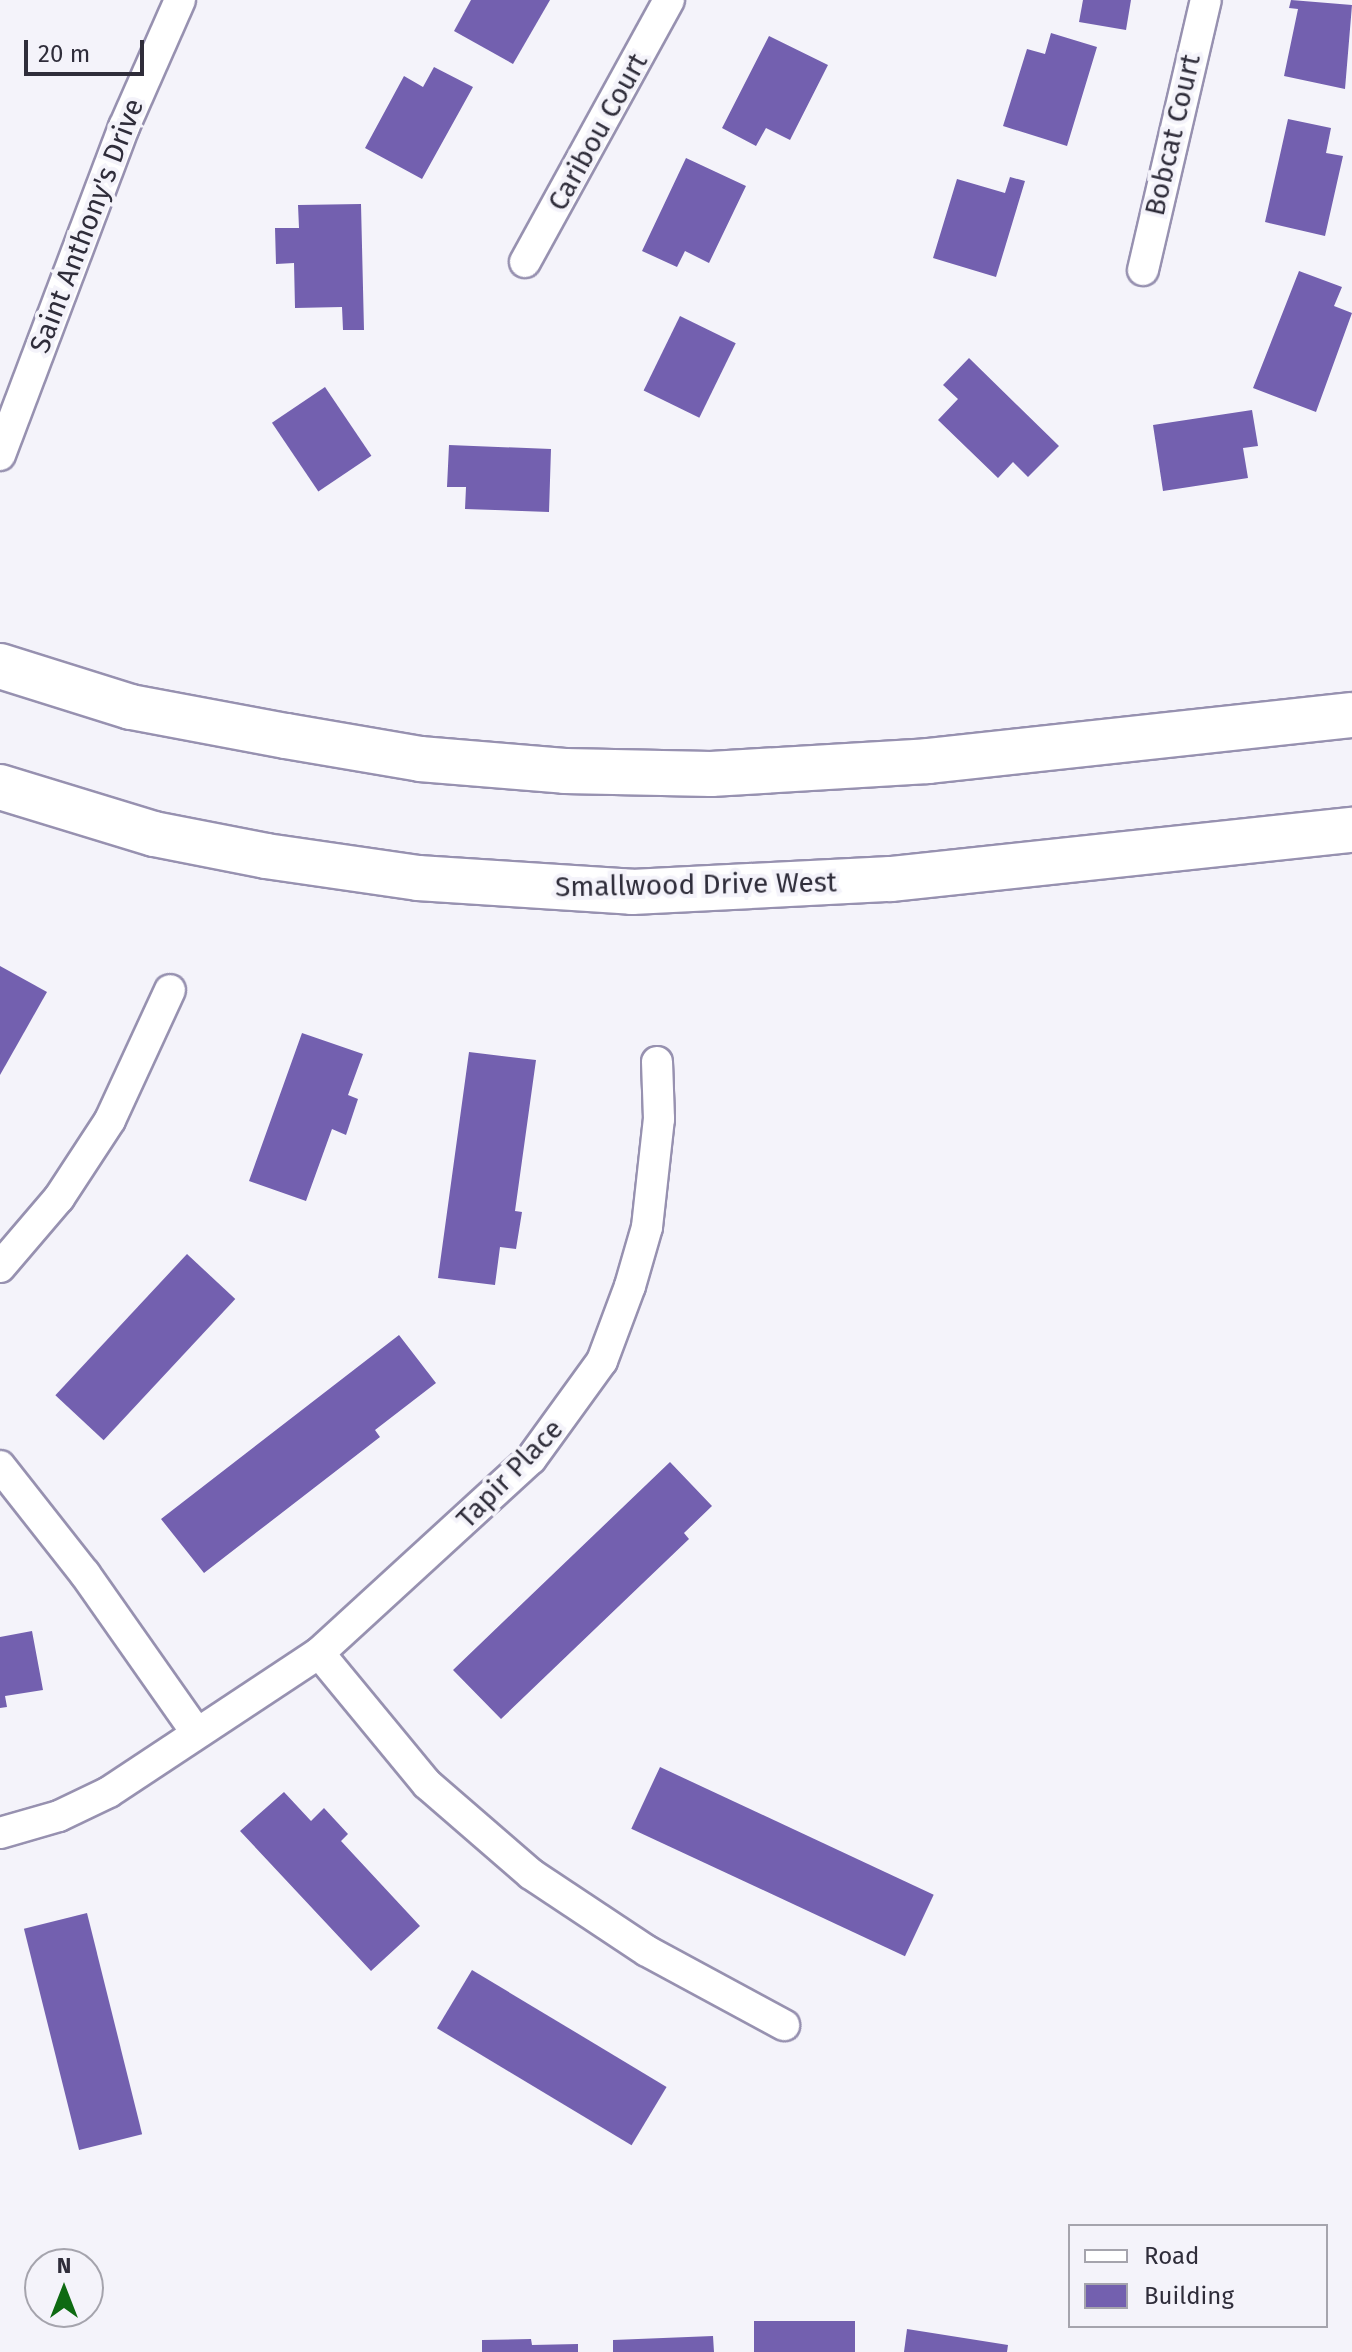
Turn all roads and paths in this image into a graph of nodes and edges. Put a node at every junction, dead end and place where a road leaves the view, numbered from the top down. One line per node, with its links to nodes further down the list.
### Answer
1 (180, 0): 6 (street, Saint Anthony's Drive)
2 (669, 0): 4 (street, Caribou Court)
3 (1206, 0): 5 (street, Bobcat Court)
4 (525, 262)
5 (1143, 270)
6 (0, 455)
7 (0, 666): 8 (street)
8 (1352, 715)
9 (0, 787): 10 (street, Smallwood Drive West)
10 (1352, 830)
11 (170, 990): 13 (street)
12 (657, 1062): 15 (street, Tapir Place)
13 (0, 1267)
14 (0, 1466): 16 (street)
15 (319, 1653): 16 (street, Tapir Place); 18 (street)
16 (196, 1732): 17 (street, Tapir Place)
17 (0, 1833)
18 (784, 2025)

